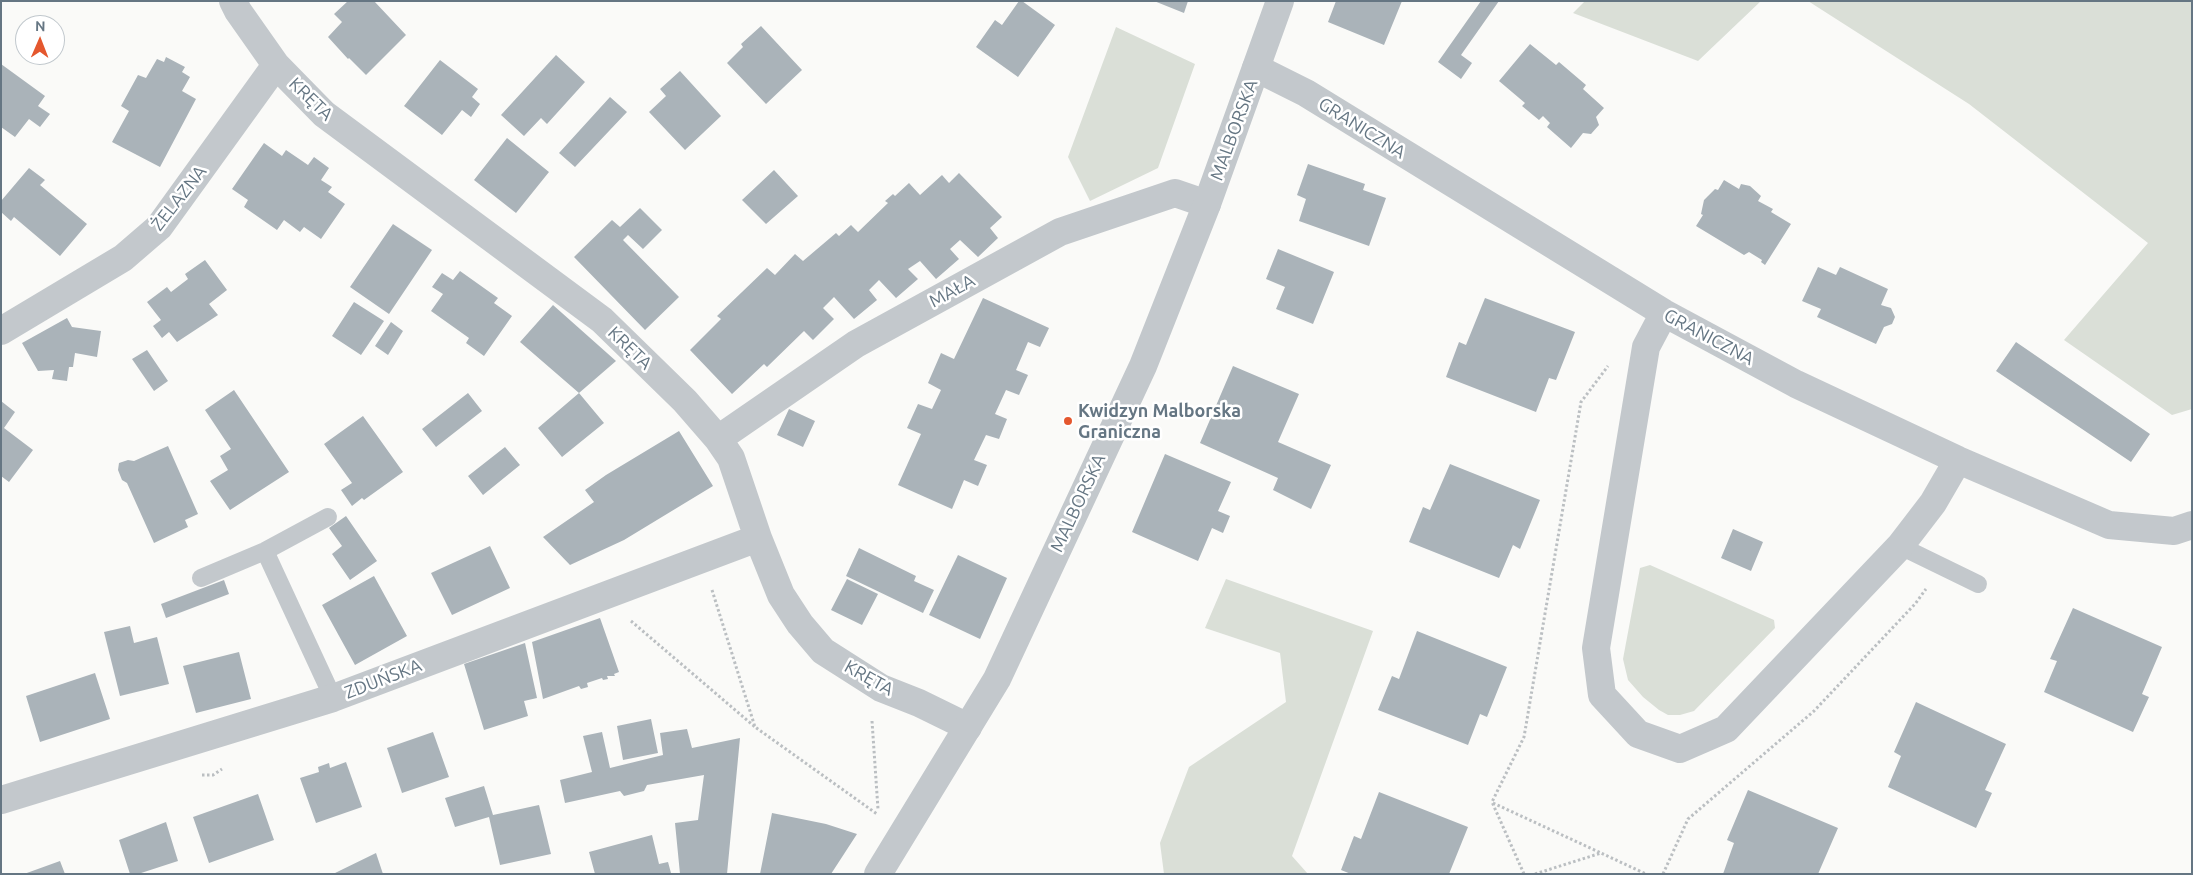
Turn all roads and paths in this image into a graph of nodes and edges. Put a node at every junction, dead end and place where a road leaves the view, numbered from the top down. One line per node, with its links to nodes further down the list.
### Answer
1 (233, 1): 3 (street, KRĘTA)
2 (1280, 1): 4 (street, MALBORSKA)
3 (276, 65): 7 (street, ŻELAZNA); 9 (street, KRĘTA)
4 (1256, 68): 5 (street, MALBORSKA); 6 (street, GRANICZNA)
5 (1207, 204): 9 (street, MAŁA); 24 (street, MALBORSKA)
6 (1664, 313): 8 (street); 10 (street, GRANICZNA)
7 (1, 331)
8 (1646, 347): 14 (street); 26 (path)
9 (718, 440): 13 (street, KRĘTA)
10 (1958, 460): 12 (street, GRANICZNA); 14 (street)
11 (328, 517): 15 (lane)
12 (2192, 525)
13 (758, 538): 16 (street, ZDUŃSKA); 24 (street, KRĘTA)
14 (1900, 546): 17 (lane)
15 (265, 551): 18 (lane); 21 (lane)
16 (702, 559): 21 (street, ZDUŃSKA); 23 (path)
17 (1942, 568): 19 (lane); 34 (path)
18 (201, 578)
19 (1978, 584)
20 (630, 620): 23 (path)
21 (333, 698): 25 (street, ZDUŃSKA)
22 (871, 713): 27 (path)
23 (755, 727): 27 (path)
24 (968, 727): 30 (street, MALBORSKA)
25 (1, 800)
26 (1492, 802): 29 (path); 31 (path)
27 (878, 815): 28 (path)
28 (874, 823)
29 (1601, 853): 32 (path); 33 (path)
30 (878, 874)
31 (1524, 874)
32 (1535, 874)
33 (1646, 874)
34 (1663, 874)

